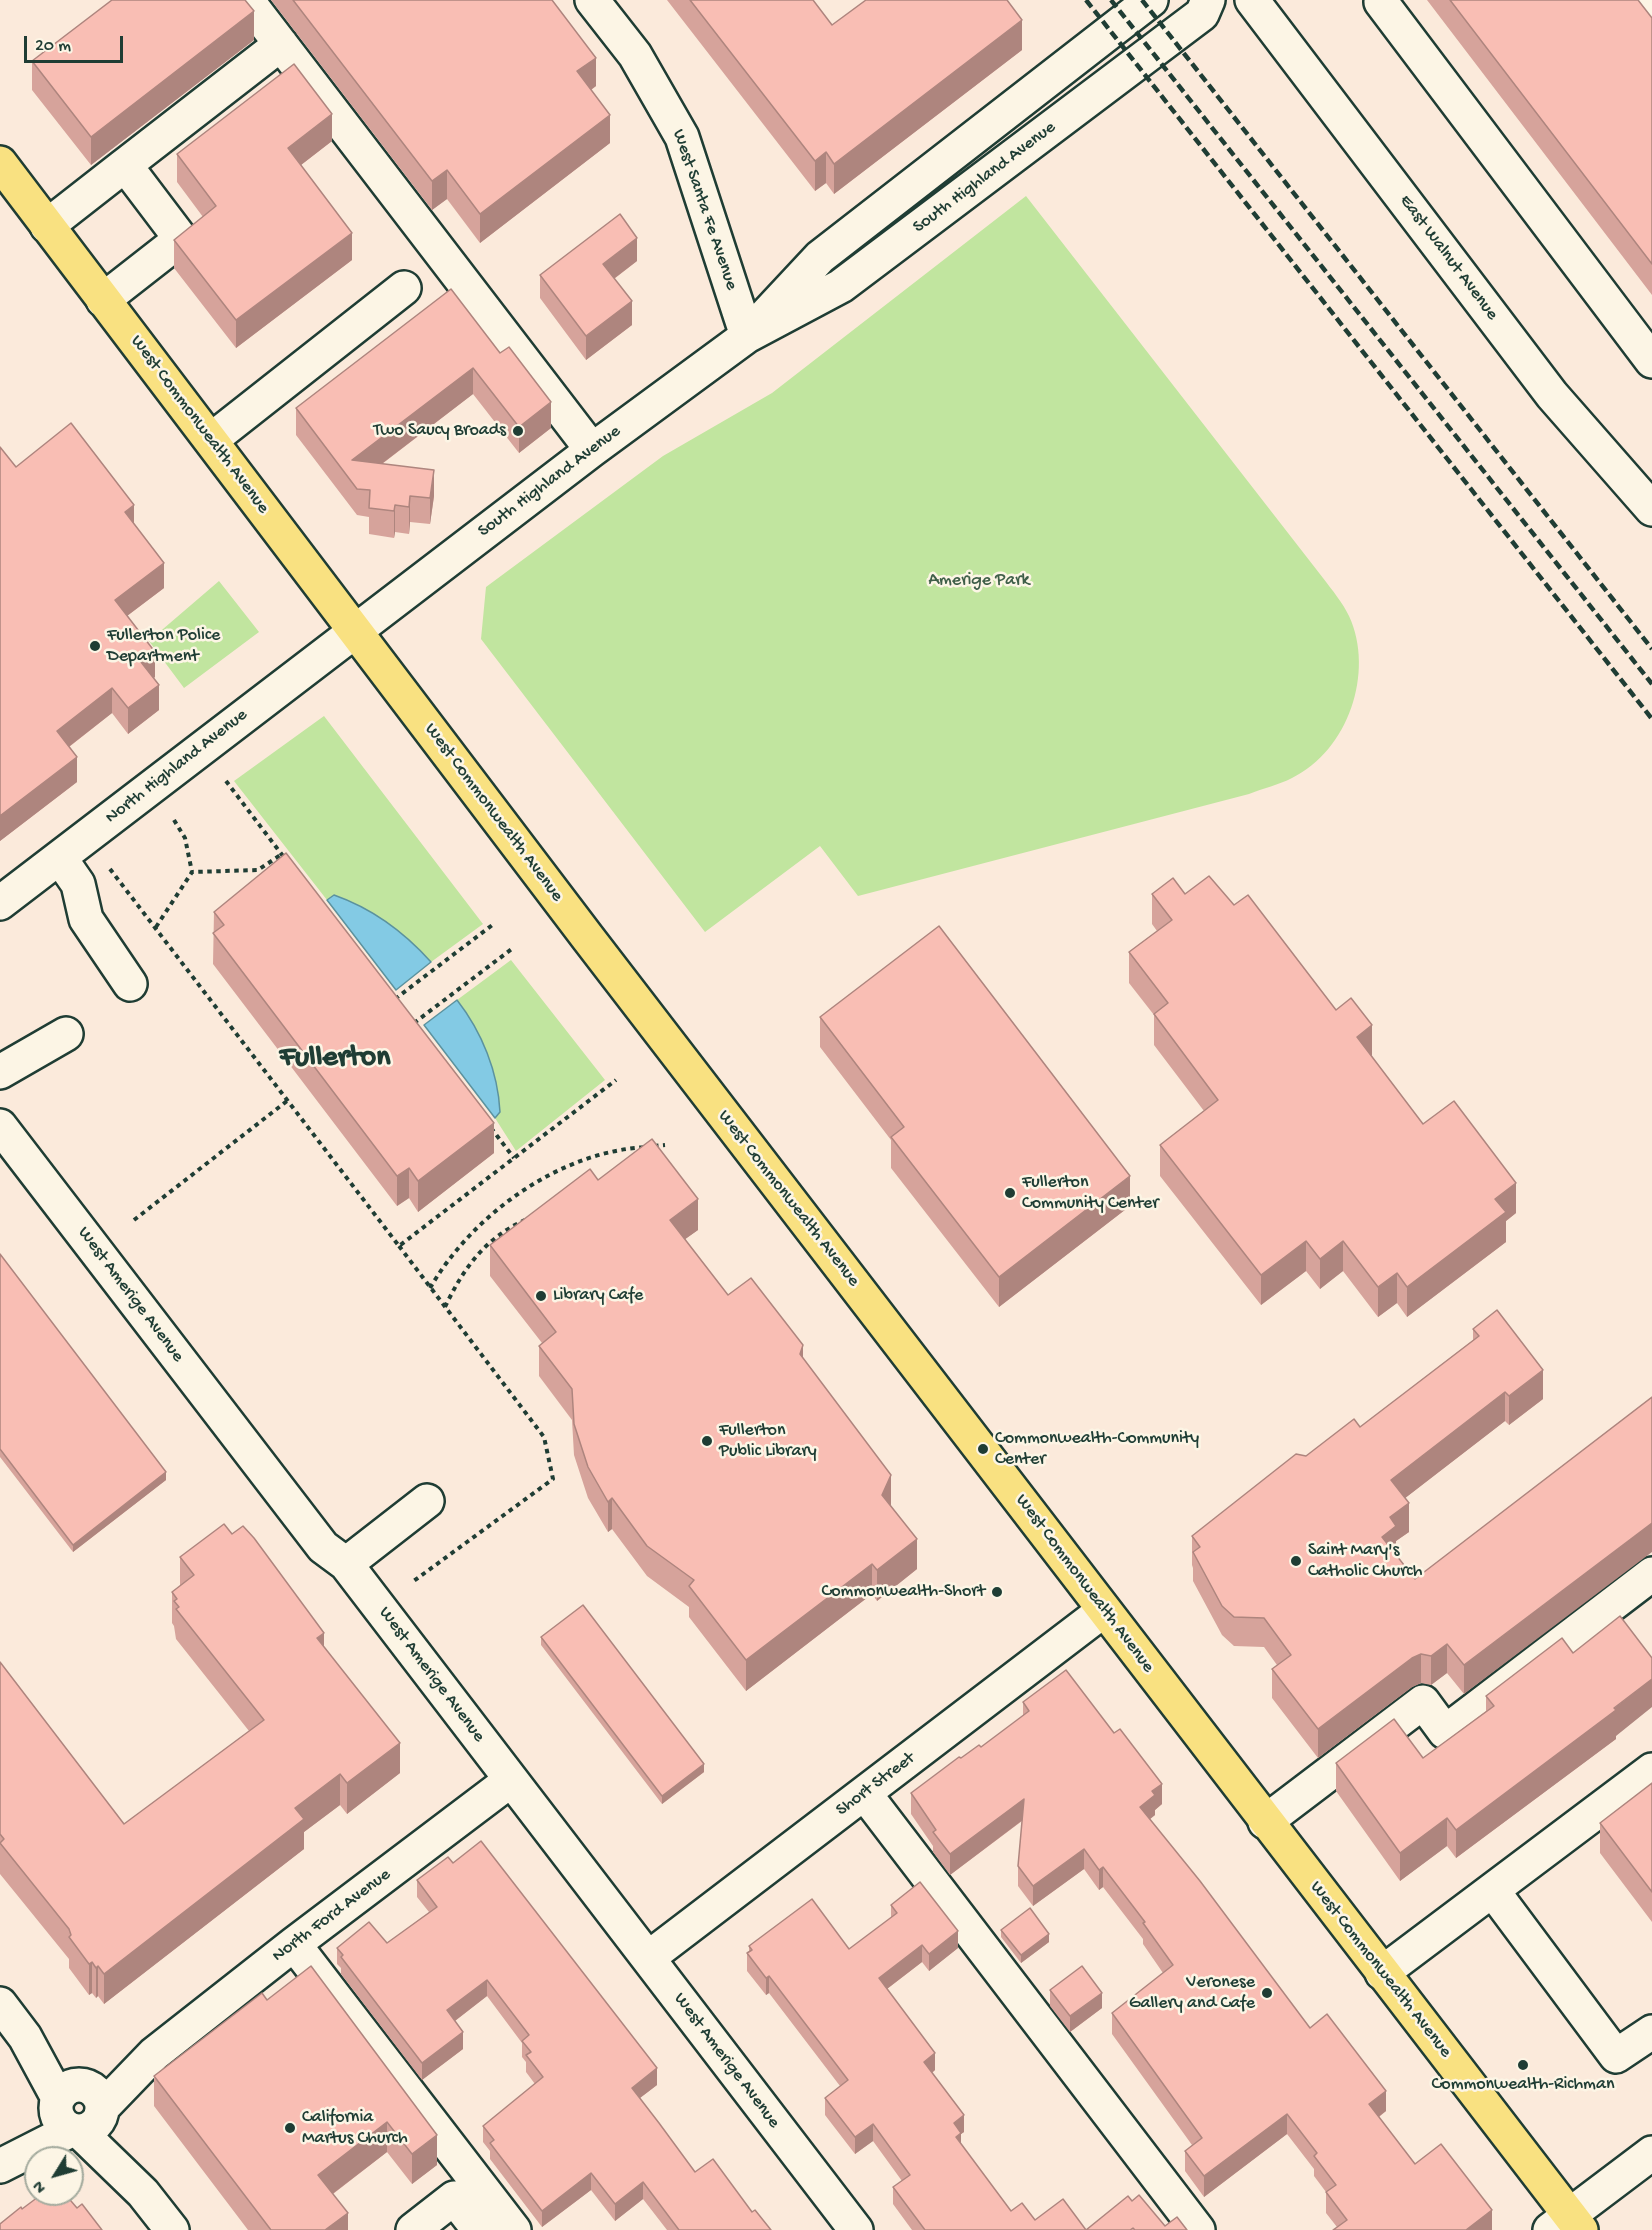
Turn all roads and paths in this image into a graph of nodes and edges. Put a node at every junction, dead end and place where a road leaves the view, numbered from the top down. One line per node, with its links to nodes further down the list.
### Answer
1 (247, 0): 9 (street)
2 (592, 0): 15 (street, West Santa Fe Avenue)
3 (1151, 0): 15 (street, South Highland Avenue)
4 (1208, 0): 15 (street, South Highland Avenue)
5 (1252, 0): 19 (street, East Walnut Avenue)
6 (1383, 0): 16 (street)
7 (1648, 0): 8 (street)
8 (1652, 4)
9 (281, 44): 11 (street); 18 (street)
10 (0, 164): 12 (main road, West Commonwealth Avenue)
11 (125, 165): 12 (street); 14 (street)
12 (47, 226): 14 (main road, West Commonwealth Avenue)
13 (404, 288): 17 (street)
14 (103, 300): 17 (main road, West Commonwealth Avenue)
15 (747, 336): 18 (street, South Highland Avenue)
16 (1652, 361)
17 (211, 440): 20 (main road, West Commonwealth Avenue)
18 (592, 450): 20 (street, South Highland Avenue)
19 (1652, 509)
20 (354, 630): 24 (street, North Highland Avenue); 56 (main road, West Commonwealth Avenue)
21 (226, 781): 23 (path)
22 (174, 820): 27 (path)
23 (282, 854): 25 (path); 27 (path)
24 (60, 858): 28 (street, North Highland Avenue); 32 (street)
25 (288, 863)
26 (110, 869): 30 (path)
27 (192, 872): 30 (path)
28 (0, 903)
29 (495, 923): 34 (path)
30 (155, 928): 42 (path)
31 (513, 948): 37 (path)
32 (130, 984)
33 (386, 991): 34 (path)
34 (393, 1000): 35 (path)
35 (400, 1008)
36 (406, 1016): 37 (path)
37 (412, 1024): 38 (path)
38 (419, 1033)
39 (66, 1034): 40 (street)
40 (0, 1072)
41 (616, 1080): 46 (path)
42 (288, 1101): 48 (path); 49 (path)
43 (487, 1122): 46 (path)
44 (0, 1126): 53 (street, West Amerige Avenue)
45 (665, 1145): 50 (path)
46 (514, 1158): 49 (path)
47 (529, 1218): 51 (path)
48 (134, 1220)
49 (399, 1246): 50 (path)
50 (430, 1288): 51 (path)
51 (444, 1307): 55 (path)
52 (427, 1502): 53 (street)
53 (346, 1564): 58 (street, West Amerige Avenue)
54 (1652, 1574): 60 (street)
55 (411, 1583)
56 (1104, 1611): 59 (street, Short Street); 60 (main road, West Commonwealth Avenue)
57 (1652, 1770): 61 (street)
58 (511, 1780): 62 (street, North Ford Avenue); 63 (street, West Amerige Avenue)
59 (864, 1794): 63 (street, Short Street); 76 (street)
60 (1265, 1822): 64 (main road, West Commonwealth Avenue)
61 (1494, 1890): 64 (street); 66 (street)
62 (294, 1944): 67 (street, North Ford Avenue); 74 (street)
63 (648, 1958): 75 (street, West Amerige Avenue)
64 (1382, 1973): 70 (main road, West Commonwealth Avenue)
65 (0, 2004): 67 (street)
66 (1652, 2032)
67 (79, 2107): 69 (street, North Ford Avenue); 71 (street)
68 (1652, 2153): 70 (street)
69 (4, 2163)
70 (1567, 2225)
71 (172, 2230)
72 (413, 2230): 73 (street)
73 (478, 2230)
74 (514, 2230)
75 (856, 2230)
76 (1198, 2230)

